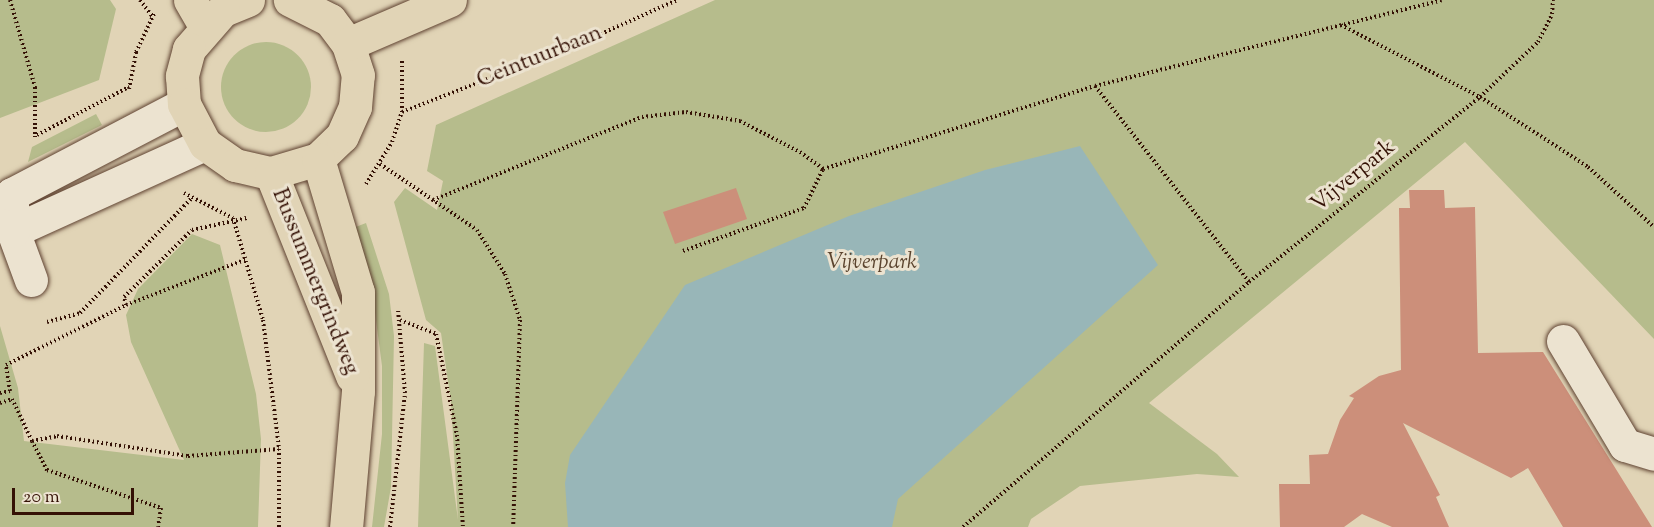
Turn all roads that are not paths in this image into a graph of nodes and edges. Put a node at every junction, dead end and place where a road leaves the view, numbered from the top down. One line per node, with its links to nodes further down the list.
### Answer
1 (247, 0): 4 (main road)
2 (290, 0): 5 (main road)
3 (450, 0): 5 (main road)
4 (197, 13): 6 (main road)
5 (348, 44): 8 (main road)
6 (184, 104): 7 (main road); 10 (lane)
7 (205, 144): 9 (main road); 10 (lane)
8 (318, 159): 9 (main road); 13 (main road, Bussummergrindweg)
9 (271, 173): 13 (main road, Bussummergrindweg)
10 (14, 231): 11 (lane)
11 (31, 280)
12 (1563, 341): 14 (lane)
13 (358, 391): 15 (main road, Bussummergrindweg)
14 (1654, 454)
15 (346, 527)

